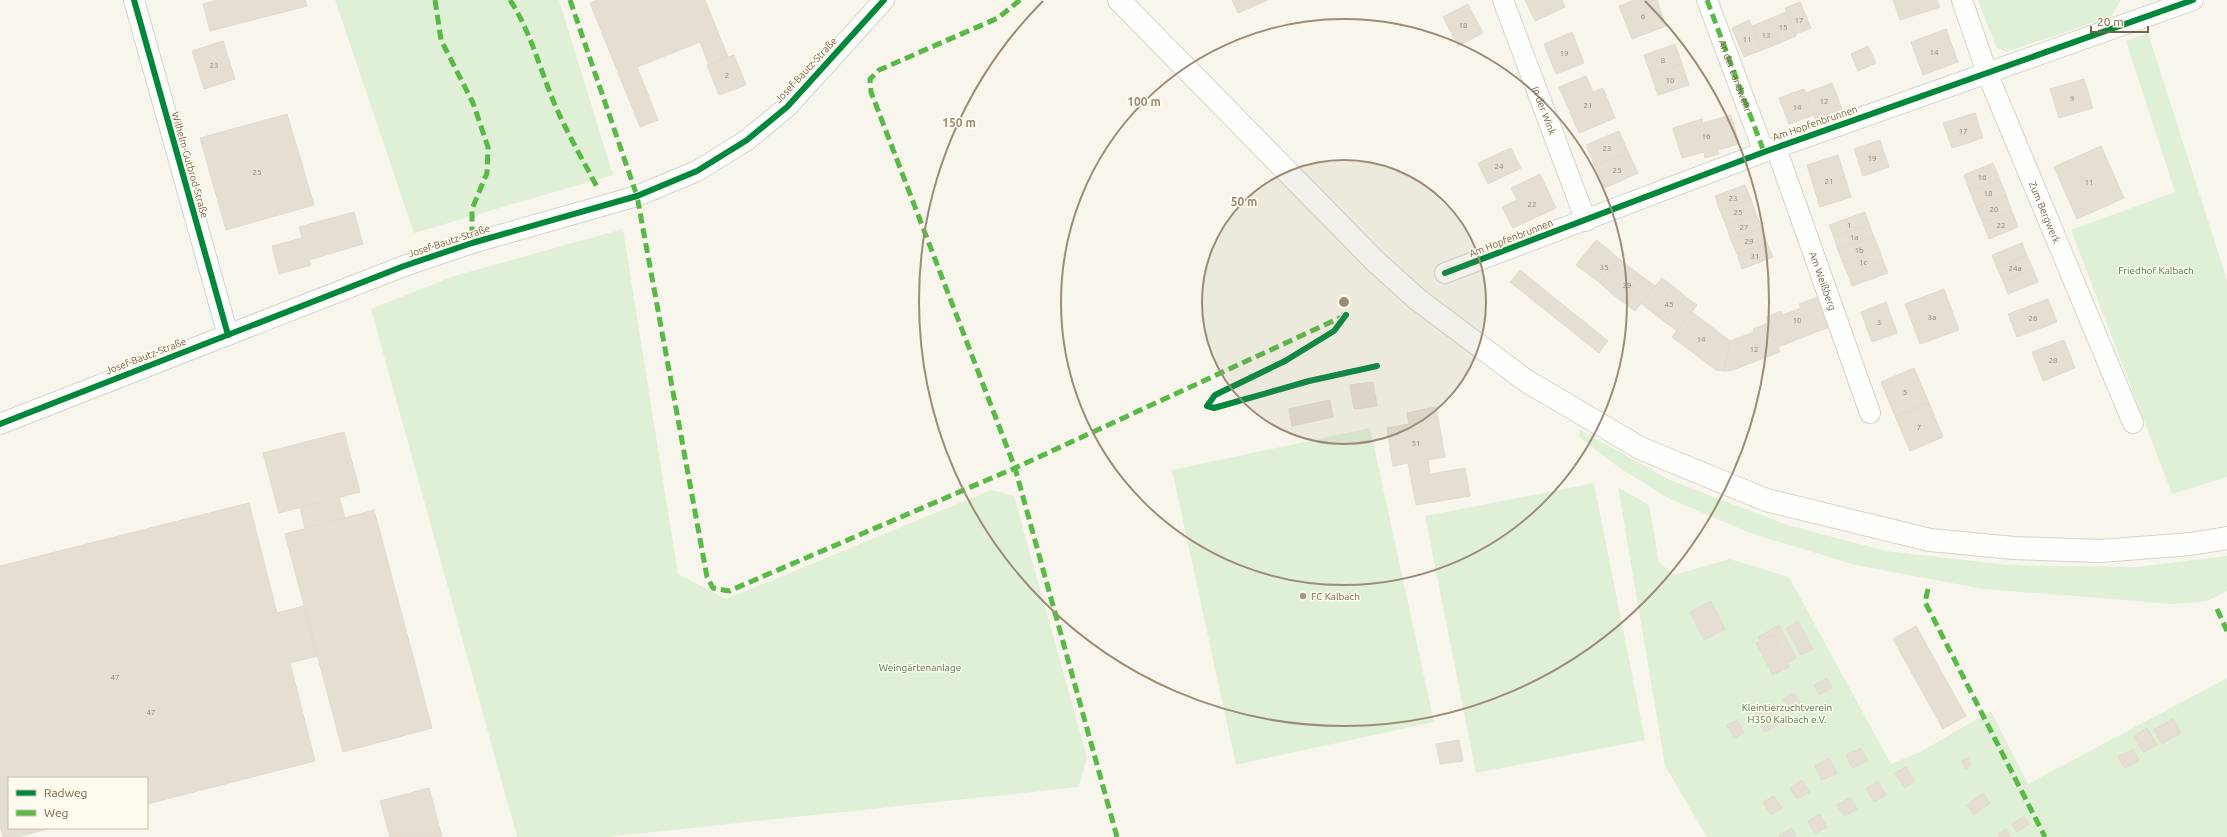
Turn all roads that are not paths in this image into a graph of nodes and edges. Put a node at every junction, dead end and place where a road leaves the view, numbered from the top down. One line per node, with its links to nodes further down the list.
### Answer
1 (134, 0): 15 (street, Wilhelm-Gutbrod-Straße)
2 (876, 0): 10 (street, Josef-Bautz-Straße)
3 (884, 0): 10 (street, Josef-Bautz-Straße)
4 (1119, 0): 19 (main road)
5 (1503, 0): 13 (street, In der Wink)
6 (1707, 0): 12 (street, An der Landwehr)
7 (1962, 0): 11 (street, Zum Bergwerk)
8 (2193, 0): 9 (street, Am Hopfenbrunnen)
9 (2141, 9): 11 (street, Am Hopfenbrunnen)
10 (864, 20): 15 (street, Josef-Bautz-Straße)
11 (1987, 73): 12 (street, Am Hopfenbrunnen); 17 (street, Zum Bergwerk)
12 (1770, 150): 13 (street, Am Hopfenbrunnen); 16 (street, Am Weißberg)
13 (1586, 221): 14 (street, Am Hopfenbrunnen)
14 (1446, 273)
15 (228, 335): 18 (street, Josef-Bautz-Straße)
16 (1870, 413)
17 (2133, 423)
18 (0, 424)
19 (2227, 538)

